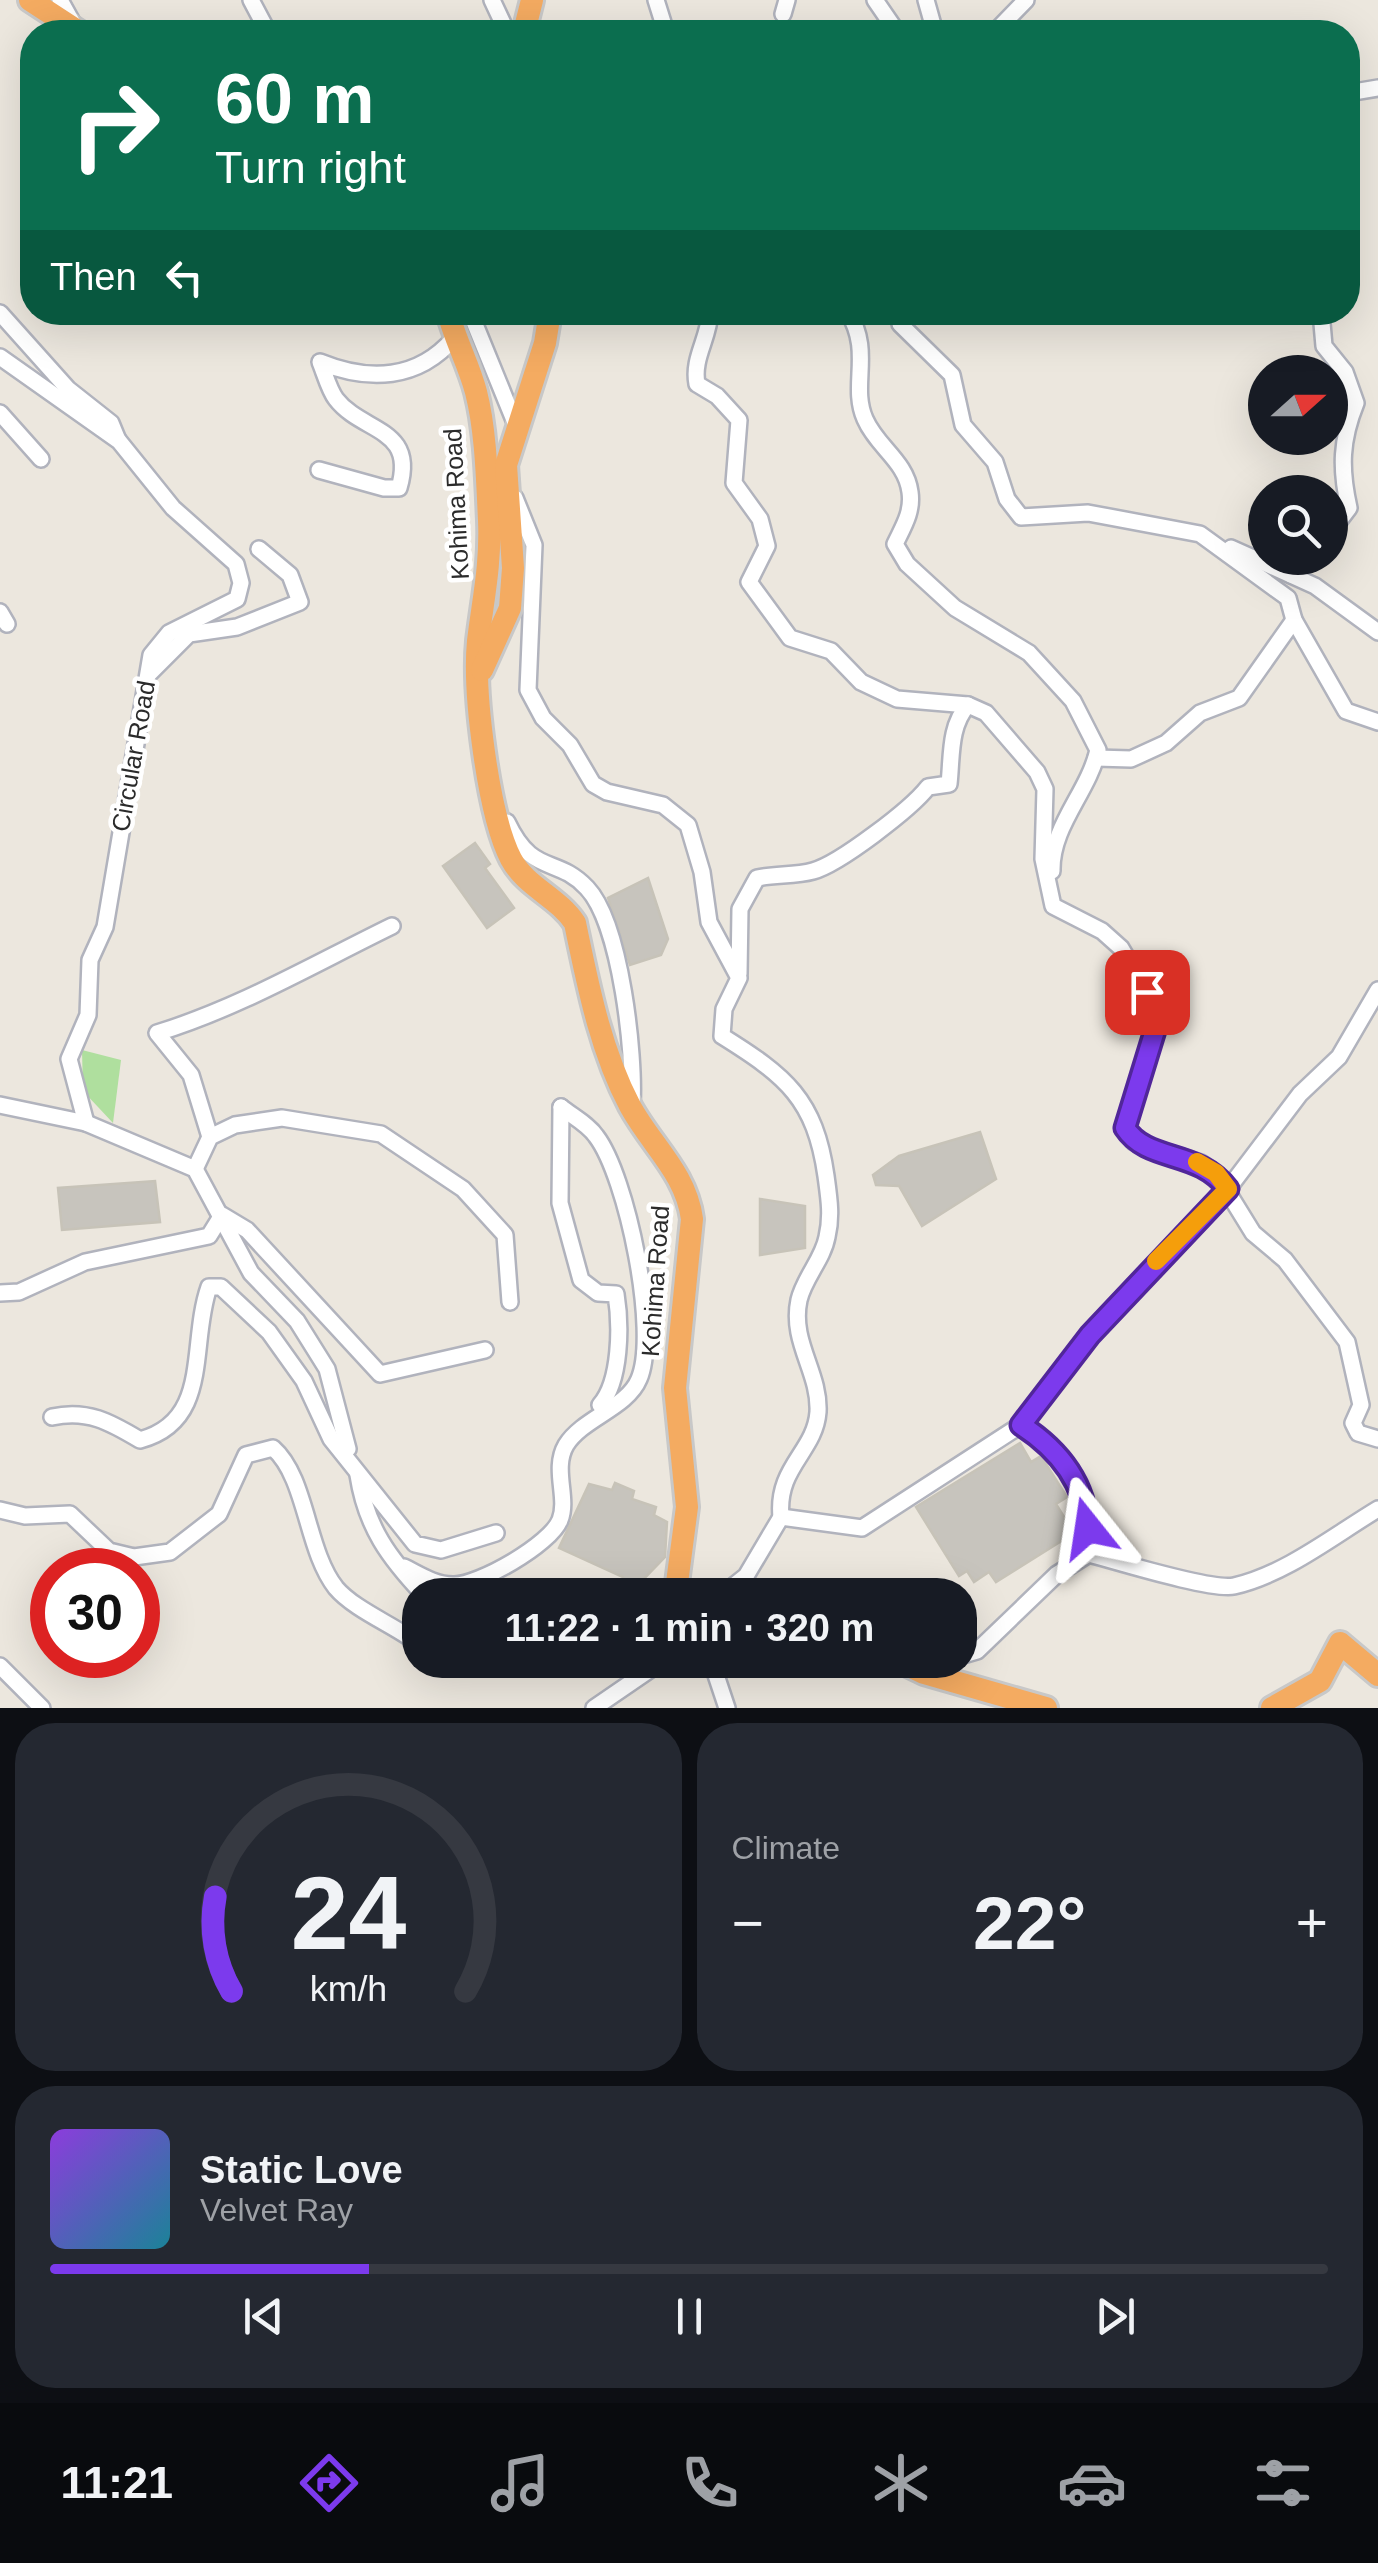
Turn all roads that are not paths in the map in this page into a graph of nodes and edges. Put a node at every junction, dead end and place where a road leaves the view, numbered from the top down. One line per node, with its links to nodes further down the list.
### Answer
1 (30, 0): 3 (highway)
2 (1026, 0): 4 (street)
3 (60, 20)
4 (1007, 20)
5 (0, 313): 17 (street)
6 (451, 325): 13 (highway, Kohima Road)
7 (475, 325): 16 (street)
8 (548, 325): 16 (highway)
9 (710, 325): 29 (street)
10 (856, 325): 31 (street)
11 (901, 325): 22 (street)
12 (1322, 325): 21 (street)
13 (454, 338): 20 (street); 28 (highway, Kohima Road)
14 (0, 357): 17 (street, Circular Road)
15 (0, 414): 18 (street)
16 (516, 425): 19 (highway)
17 (119, 441): 27 (street, Circular Road)
18 (41, 459)
19 (506, 466): 28 (highway); 34 (street)
20 (320, 470)
21 (1342, 475)
22 (1200, 534): 24 (street); 25 (street)
23 (259, 549): 27 (street)
24 (1292, 576): 26 (street)
25 (1294, 620): 30 (street); 31 (street)
26 (1378, 632)
27 (146, 677): 37 (street, Circular Road)
28 (479, 678): 59 (highway, Kohima Road)
29 (968, 706): 32 (street); 34 (street)
30 (1378, 722)
31 (1096, 758): 32 (street)
32 (1053, 906): 40 (street)
33 (392, 926): 38 (street)
34 (739, 978): 54 (street)
35 (1378, 990): 40 (street)
36 (0, 1105): 37 (street)
37 (86, 1123): 39 (street)
38 (210, 1137): 39 (street); 45 (street)
39 (195, 1169): 41 (street)
40 (1228, 1189): 48 (street); 50 (street)
41 (222, 1216): 42 (street); 46 (street); 51 (street)
42 (19, 1292): 43 (street); 44 (street)
43 (0, 1293)
44 (0, 1302)
45 (510, 1302)
46 (485, 1350)
47 (52, 1416): 51 (street)
48 (1021, 1425): 54 (street); 56 (street)
49 (574, 1435): 49 (street); 57 (street)
50 (1378, 1440)
51 (358, 1470): 55 (street); 57 (street)
52 (1378, 1509): 56 (street)
53 (0, 1510): 61 (street)
54 (781, 1517): 60 (street)
55 (496, 1533)
56 (1089, 1554): 62 (street)
57 (392, 1560): 58 (street)
58 (408, 1578)
59 (678, 1578)
60 (743, 1578)
61 (402, 1633)
62 (977, 1651)
63 (0, 1666): 68 (street)
64 (1378, 1675): 72 (highway)
65 (638, 1678): 69 (street)
66 (717, 1678): 70 (street)
67 (941, 1678): 71 (highway)
68 (42, 1708)
69 (594, 1708)
70 (726, 1708)
71 (1046, 1708)
72 (1272, 1708)

